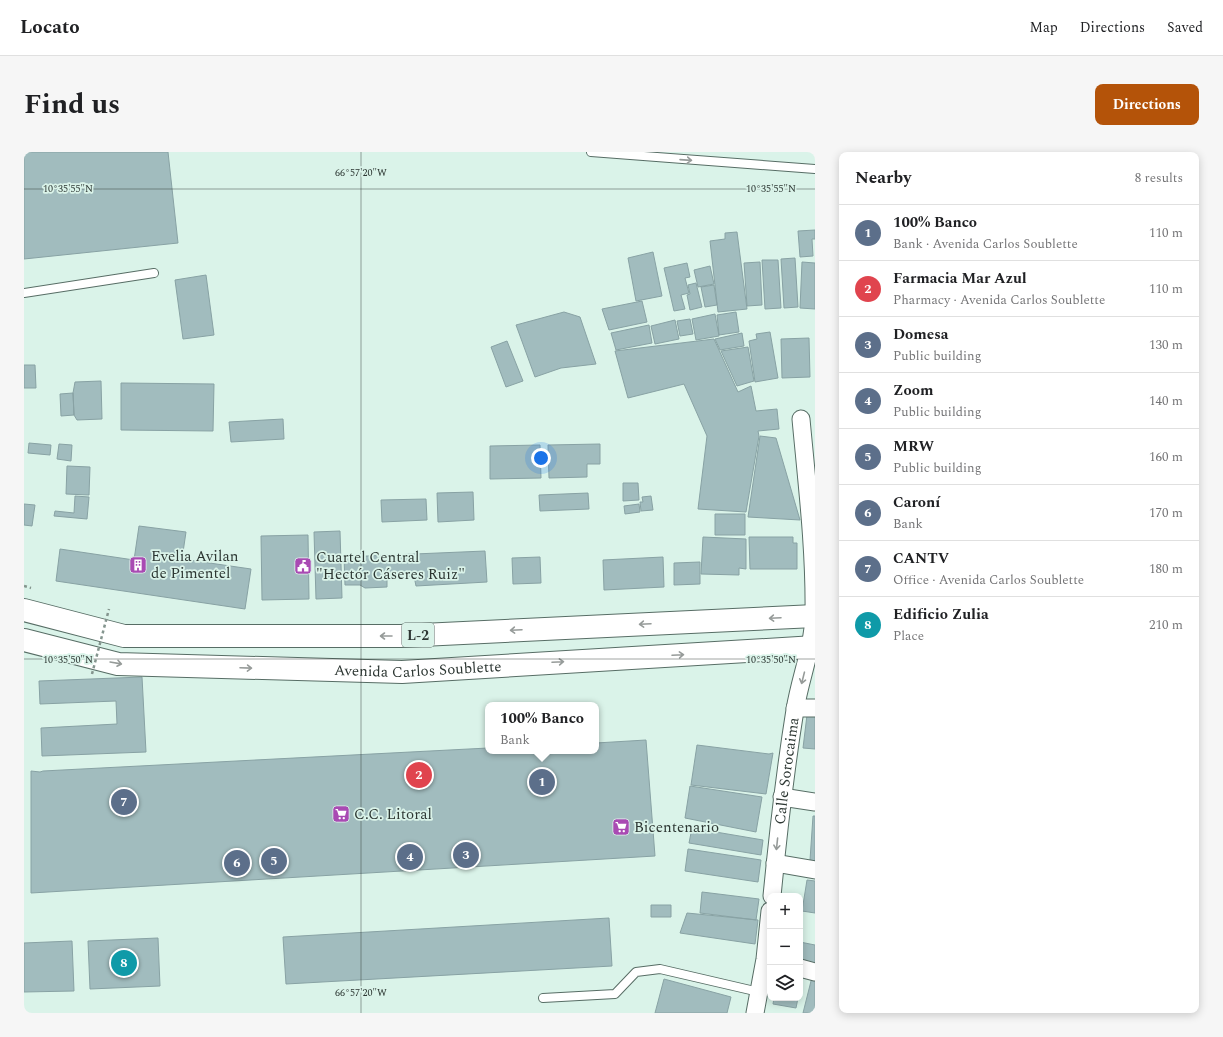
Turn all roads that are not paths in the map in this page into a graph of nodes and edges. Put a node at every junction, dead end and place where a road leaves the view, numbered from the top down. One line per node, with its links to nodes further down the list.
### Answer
1 (591, 152): 2 (lane, one-way to 2)
2 (815, 169)
3 (154, 273): 4 (lane)
4 (24, 293)
5 (800, 419): 7 (street, Calle Sorocaima)
6 (24, 610): 7 (main road, L-2, one-way to 6)
7 (815, 616): 9 (street, Calle Sorocaima)
8 (24, 640): 9 (main road, Avenida Carlos Soublette, one-way to 9)
9 (813, 647): 10 (street, Calle Sorocaima, one-way to 10)
10 (796, 708): 11 (street); 12 (street, Calle Sorocaima)
11 (815, 708)
12 (782, 797): 13 (street); 14 (street, Calle Sorocaima, one-way to 14)
13 (815, 802)
14 (775, 863): 15 (street); 16 (street, Calle Sorocaima)
15 (815, 870)
16 (772, 893)
17 (767, 964): 20 (street)
18 (803, 969): 19 (street)
19 (815, 972)
20 (759, 992): 21 (lane); 22 (street)
21 (543, 998)
22 (755, 1013)

